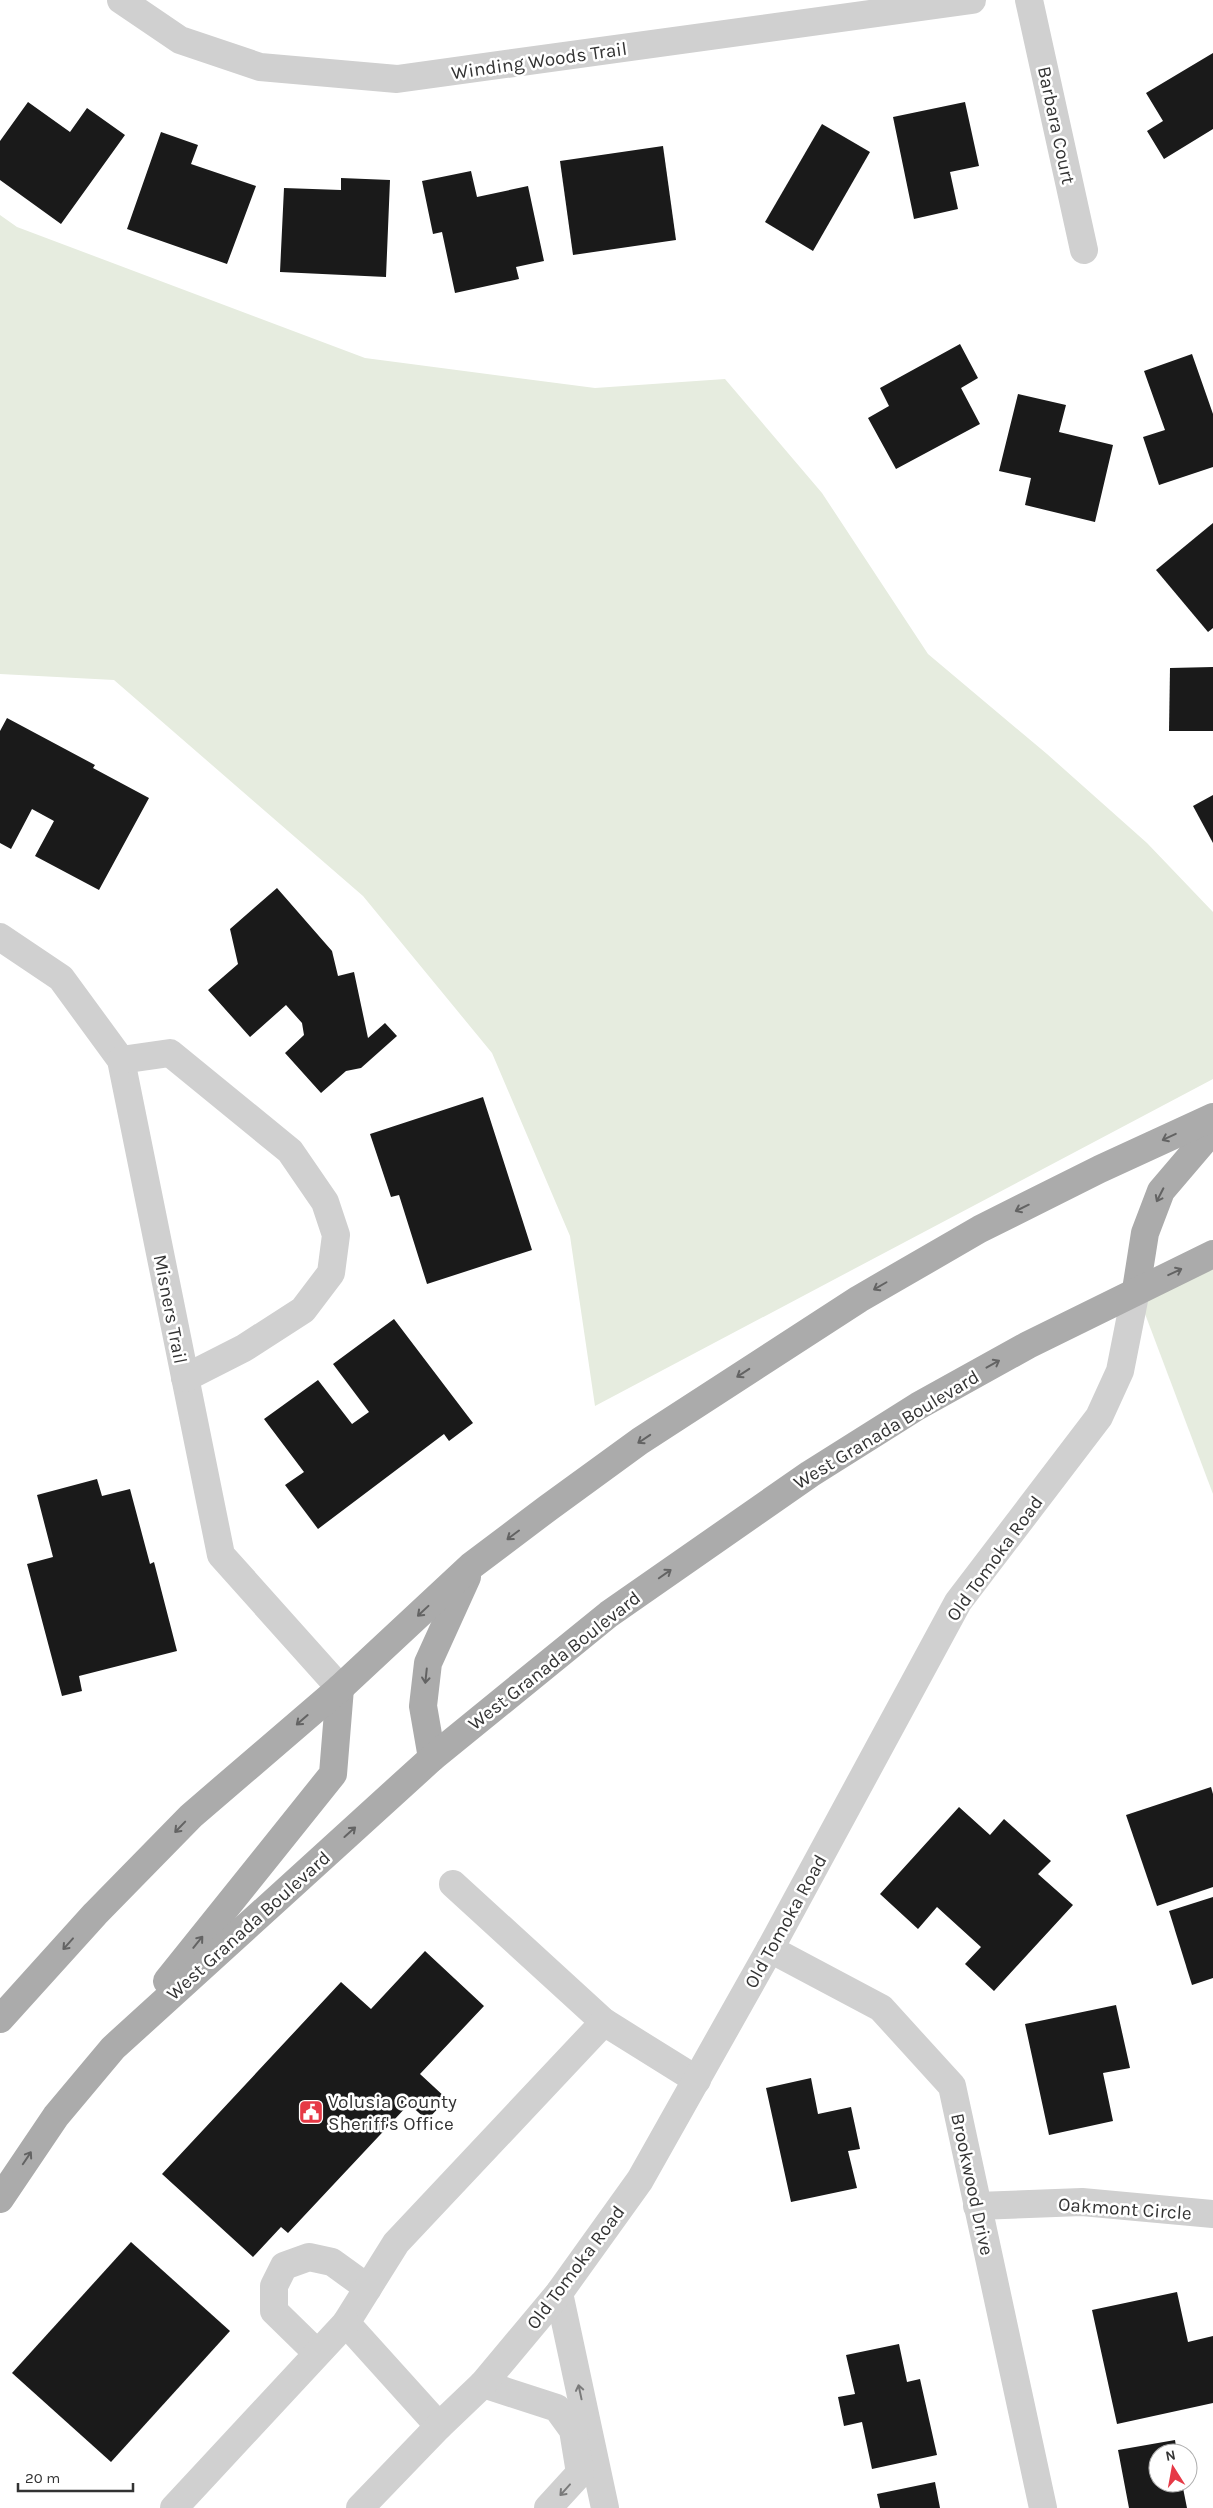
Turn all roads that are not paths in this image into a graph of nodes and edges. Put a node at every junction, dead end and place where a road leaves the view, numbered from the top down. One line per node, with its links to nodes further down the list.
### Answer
1 (121, 0): 4 (street, Winding Woods Trail)
2 (972, 0): 4 (street, Winding Woods Trail)
3 (1029, 0): 5 (street, Barbara Court)
4 (887, 6)
5 (1084, 250)
6 (0, 937): 7 (street, Misners Trail)
7 (121, 1060): 12 (street, Misners Trail); 12 (street)
8 (1213, 1117): 13 (main road, one-way to 13)
9 (1213, 1130): 11 (main road, one-way to 11)
10 (1213, 1254): 11 (main road, West Granada Boulevard, one-way to 10)
11 (1136, 1290): 15 (main road, West Granada Boulevard, one-way to 11); 17 (street, Old Tomoka Road)
12 (185, 1378): 14 (street, Misners Trail)
13 (471, 1566): 14 (main road, one-way to 14); 15 (main road, one-way to 15)
14 (340, 1688): 18 (main road, one-way to 18); 20 (main road, one-way to 14)
15 (432, 1758): 20 (main road, West Granada Boulevard, one-way to 15)
16 (453, 1884): 19 (street)
17 (770, 1949): 21 (street, Old Tomoka Road); 23 (street, Brookwood Drive)
18 (0, 2019)
19 (604, 2022): 21 (street); 25 (street)
20 (113, 2048): 22 (main road, West Granada Boulevard, one-way to 20)
21 (696, 2080): 26 (street, Old Tomoka Road)
22 (0, 2198)
23 (977, 2206): 24 (street, Oakmont Circle); 35 (street, Brookwood Drive)
24 (1213, 2214)
25 (368, 2288): 27 (street); 28 (street)
26 (558, 2293): 29 (street, Old Tomoka Road); 34 (street, one-way to 26)
27 (346, 2323): 28 (street); 30 (street)
28 (317, 2354): 31 (street)
29 (483, 2384): 30 (street, Old Tomoka Road); 33 (street, one-way to 33)
30 (438, 2426): 32 (street, Old Tomoka Road)
31 (174, 2508)
32 (360, 2508)
33 (548, 2508)
34 (604, 2508)
35 (1043, 2508)

